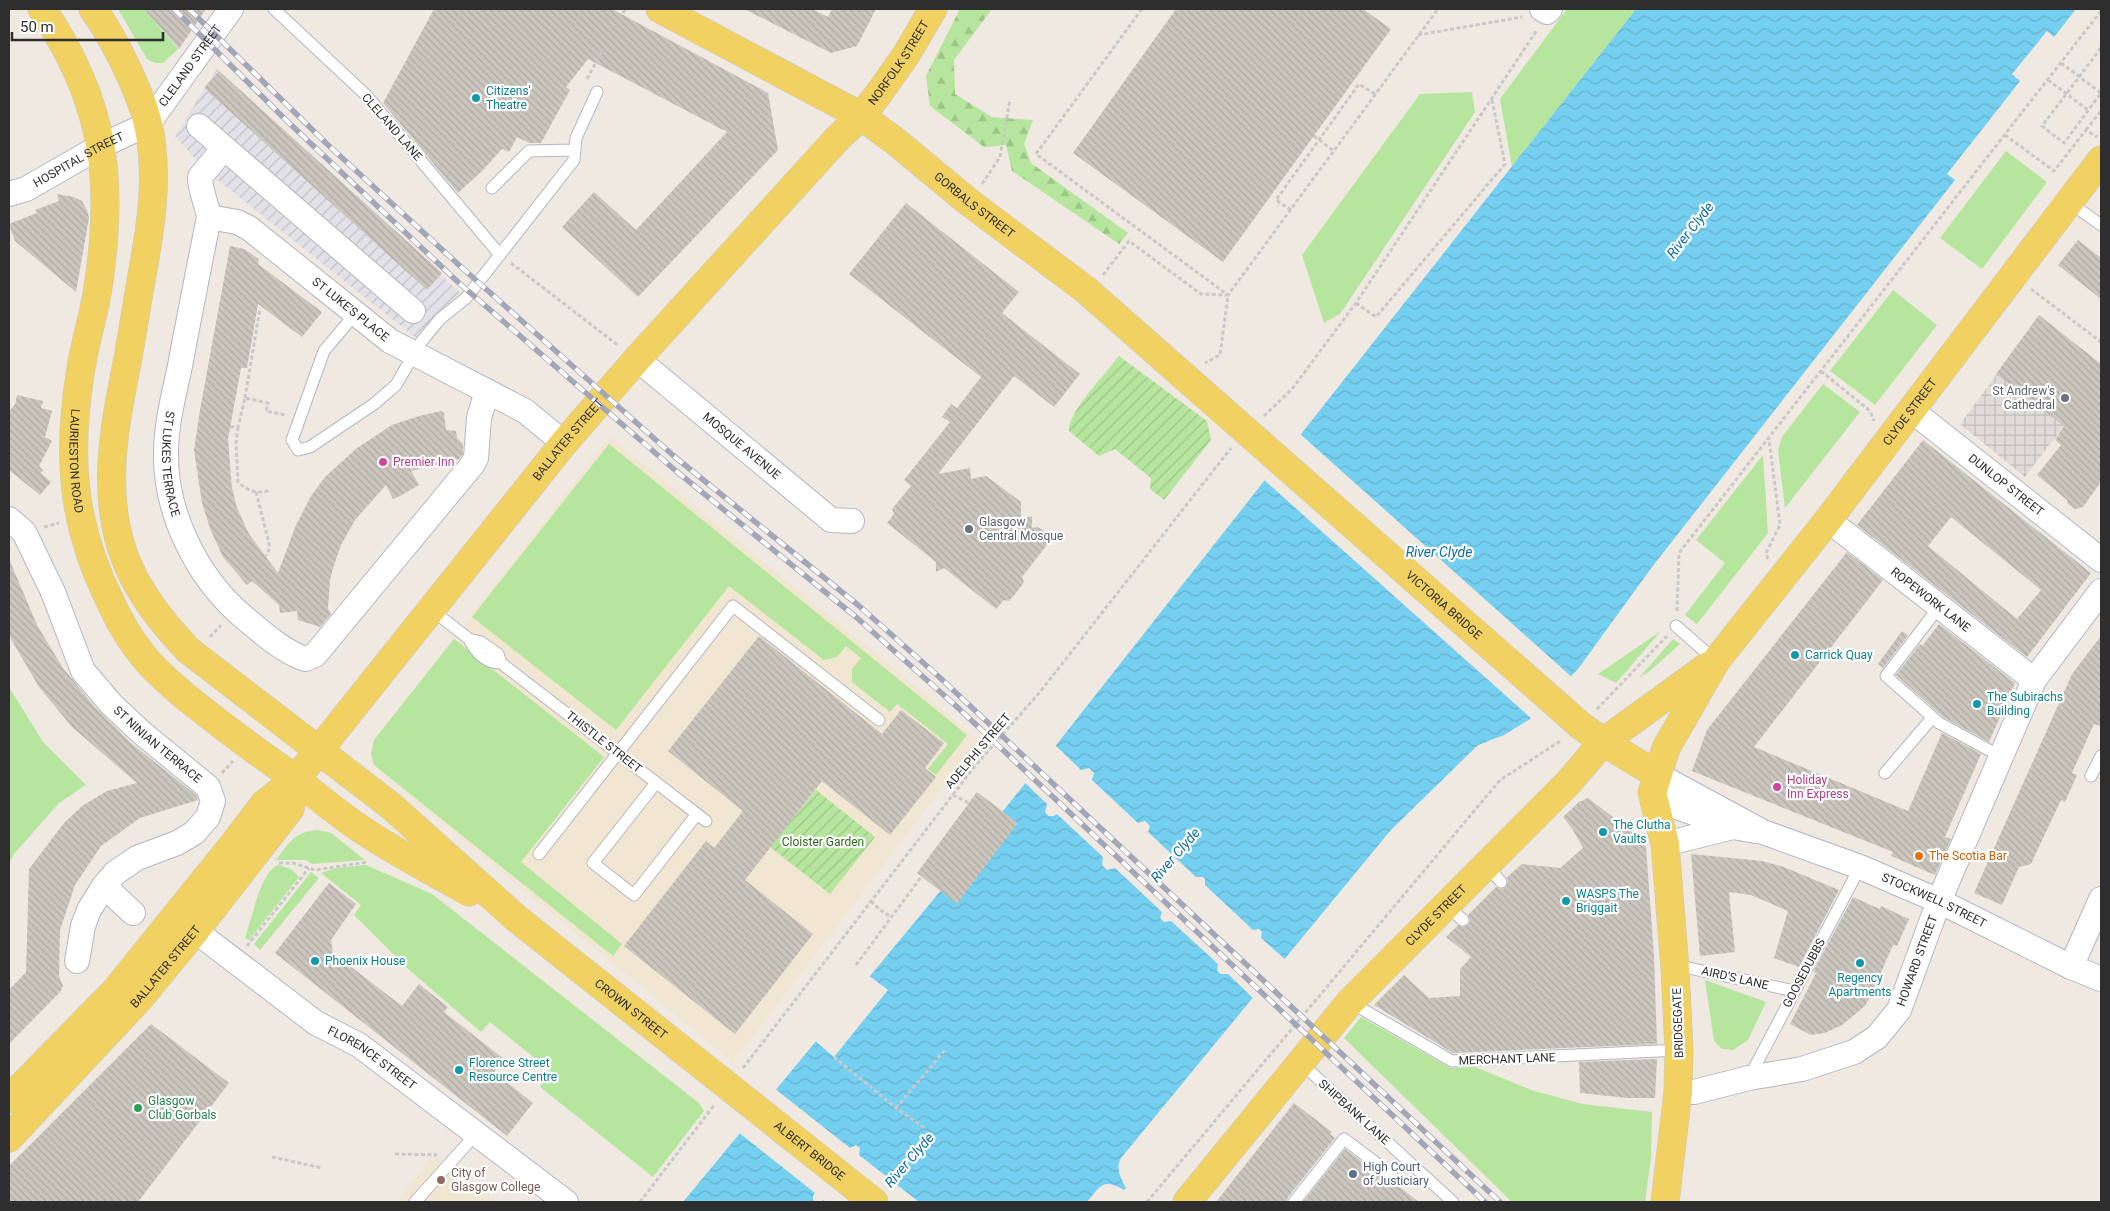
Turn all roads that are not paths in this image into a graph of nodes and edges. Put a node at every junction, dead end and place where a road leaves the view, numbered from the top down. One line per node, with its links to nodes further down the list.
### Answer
1 (42, 9): 11 (main road, LAURIESTON ROAD)
2 (92, 9): 9 (main road)
3 (231, 9): 9 (street, CLELAND STREET)
4 (274, 9): 20 (lane, CLELAND LANE)
5 (660, 9): 8 (main road, GORBALS STREET)
6 (933, 9): 8 (main road, NORFOLK STREET)
7 (597, 92): 13 (lane)
8 (861, 116): 24 (main road, BALLATER STREET); 27 (main road, GORBALS STREET)
9 (148, 124): 11 (street, HOSPITAL STREET); 43 (main road)
10 (199, 126): 12 (street)
11 (101, 146): 16 (street, HOSPITAL STREET); 49 (main road, LAURIESTON ROAD)
12 (224, 148): 18 (street); 21 (street)
13 (575, 150): 15 (lane); 20 (lane)
14 (2101, 160): 17 (main road, CLYDE STREET)
15 (492, 188)
16 (9, 194)
17 (2069, 202): 19 (lane); 26 (main road, CLYDE STREET)
18 (209, 217): 22 (street, ST LUKE'S PLACE); 25 (street, ST LUKES TERRACE)
19 (2101, 225)
20 (500, 255): 23 (lane)
21 (414, 310)
22 (355, 314): 23 (street, ST LUKE'S PLACE); 23 (lane)
23 (412, 354): 25 (street, ST LUKE'S PLACE)
24 (636, 359): 28 (main road, BALLATER STREET); 30 (street, MOSQUE AVENUE)
25 (486, 391): 28 (street, ST LUKE'S PLACE)
26 (1911, 410): 29 (main road, CLYDE STREET); 32 (street, DUNLOP STREET)
27 (1254, 437): 39 (main road, VICTORIA BRIDGE)
28 (564, 443): 35 (main road, BALLATER STREET)
29 (1828, 520): 34 (street, ROPEWORK LANE); 37 (main road, CLYDE STREET)
30 (852, 521)
31 (16, 526): 57 (street, ST NINIAN TERRACE)
32 (2101, 560)
33 (2101, 591): 38 (street, HOWARD STREET)
34 (1940, 607): 38 (street, ROPEWORK LANE); 40 (lane)
35 (432, 610): 43 (main road, BALLATER STREET); 44 (lane, THISTLE STREET)
36 (1676, 626): 37 (lane)
37 (1716, 660): 42 (main road, CLYDE STREET); 51 (main road, CLYDE STREET)
38 (2034, 680): 45 (street, HOWARD STREET)
39 (1561, 707): 42 (main road, STOCKWELL STREET)
40 (1932, 718): 45 (lane); 47 (lane)
41 (879, 720): 44 (lane)
42 (1603, 742): 51 (main road, STOCKWELL STREET); 68 (main road, CLYDE STREET)
43 (318, 750): 49 (main road, BALLATER STREET); 61 (main road, CROWN STREET)
44 (618, 753): 50 (lane, THISTLE STREET); 55 (lane)
45 (2000, 756): 59 (street, HOWARD STREET)
46 (2101, 756): 48 (lane)
47 (1885, 773)
48 (2091, 776)
49 (296, 779): 61 (main road, CROWN STREET); 62 (main road, BALLATER STREET)
50 (656, 782): 50 (lane, THISTLE STREET)
51 (1654, 783): 52 (street, STOCKWELL STREET); 53 (street, STOCKWELL STREET); 54 (main road)
52 (1733, 827): 53 (street, STOCKWELL STREET); 54 (street, STOCKWELL STREET)
53 (1763, 832): 56 (street, STOCKWELL STREET)
54 (1665, 844): 65 (main road, BRIDGEGATE)
55 (539, 854)
56 (1860, 867): 59 (street, STOCKWELL STREET); 67 (lane, GOOSEDUBBS)
57 (104, 886): 60 (street); 63 (street, ST NINIAN TERRACE)
58 (2101, 898): 64 (street)
59 (1939, 901): 64 (street, STOCKWELL STREET); 71 (street, HOWARD STREET)
60 (133, 913)
61 (516, 918): 73 (main road, CROWN STREET)
62 (185, 923): 74 (main road, BALLATER STREET); 75 (street, FLORENCE STREET); 76 (main road, BALLATER STREET)
63 (77, 961)
64 (2071, 967): 66 (street, STOCKWELL STREET)
65 (1675, 969): 67 (lane, AIRD'S LANE); 69 (main road, BRIDGEGATE)
66 (2101, 979)
67 (1794, 991): 71 (lane, GOOSEDUBBS)
68 (1350, 1002): 69 (lane, MERCHANT LANE); 70 (main road, CLYDE STREET)
69 (1680, 1050): 72 (main road, BRIDGEGATE)
70 (1301, 1061): 81 (main road, CLYDE STREET); 83 (lane, SHIPBANK LANE)
71 (1749, 1078): 72 (street, HOWARD STREET)
72 (1678, 1092): 84 (main road, BRIDGEGATE)
73 (736, 1094): 80 (main road, ALBERT BRIDGE)
74 (9, 1099)
75 (476, 1134): 78 (lane); 79 (street, FLORENCE STREET)
76 (9, 1138)
77 (1392, 1175): 82 (lane)
78 (415, 1202)
79 (566, 1202)
80 (874, 1202)
81 (1187, 1202)
82 (1294, 1202)
83 (1453, 1202)
84 (1665, 1202)

